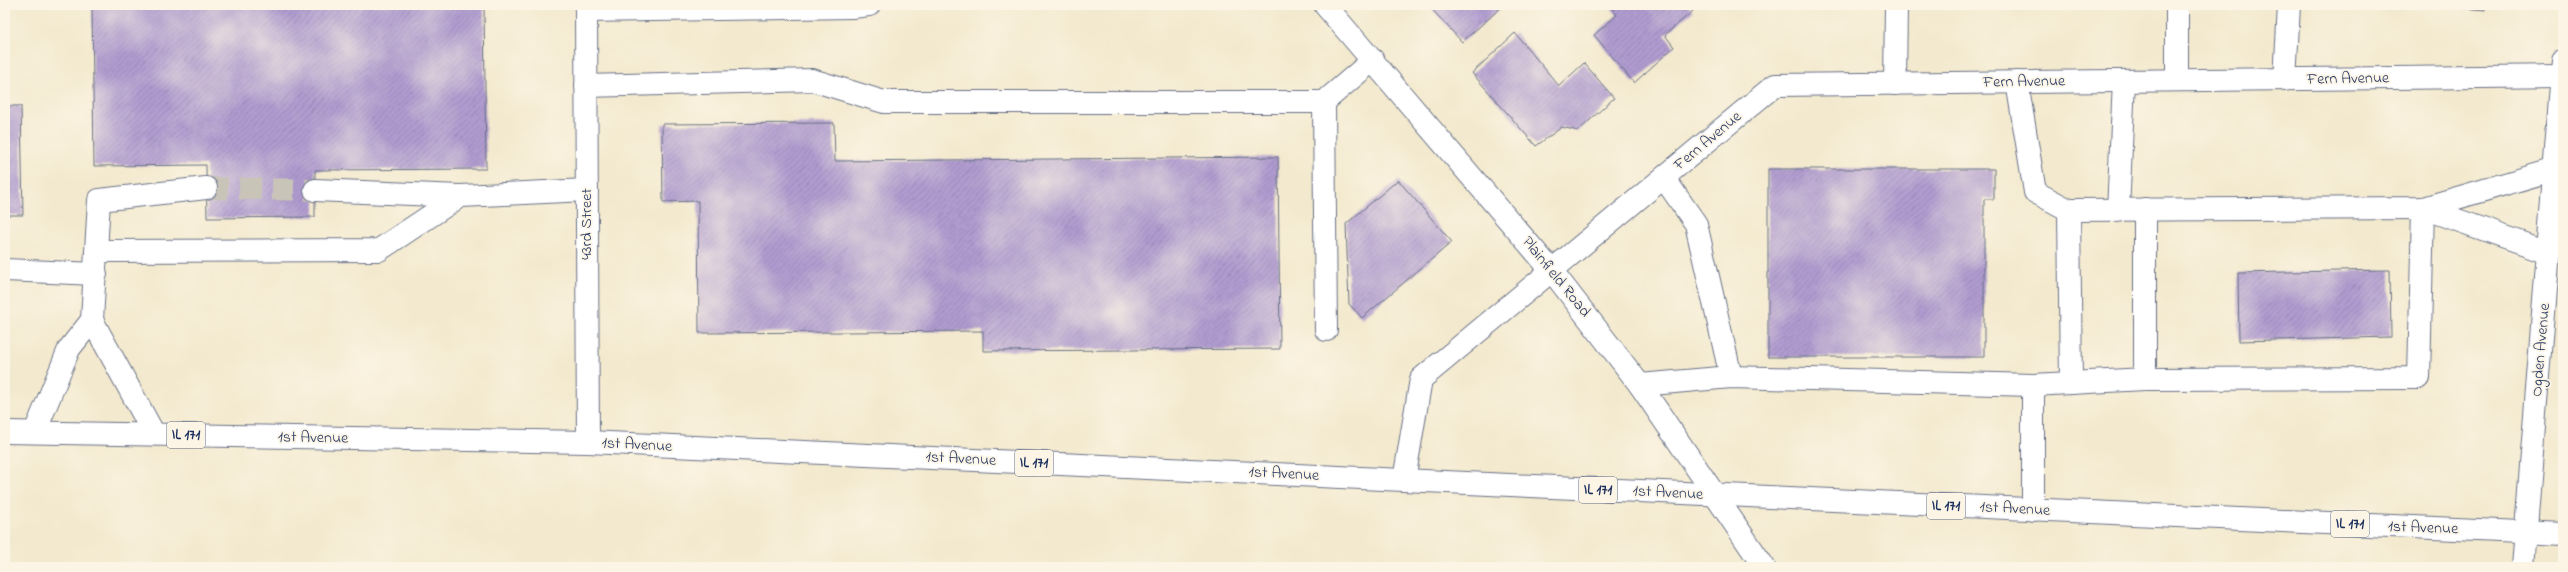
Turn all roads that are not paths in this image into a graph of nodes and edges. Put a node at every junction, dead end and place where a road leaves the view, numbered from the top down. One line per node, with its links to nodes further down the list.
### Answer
1 (1325, 5): 7 (main road, Plainfield Road)
2 (1896, 5): 13 (main road)
3 (2177, 5): 9 (main road)
4 (2289, 5): 10 (main road)
5 (858, 6): 6 (main road)
6 (586, 8): 14 (main road, 43rd Street)
7 (1373, 60): 15 (main road); 29 (main road, Plainfield Road)
8 (2563, 71): 10 (main road, Fern Avenue); 16 (main road, Ogden Avenue)
9 (2176, 80): 10 (main road, Fern Avenue); 11 (main road, Fern Avenue)
10 (2285, 80)
11 (2124, 81): 12 (main road, Fern Avenue); 25 (main road)
12 (2017, 82): 13 (main road, Fern Avenue); 23 (main road)
13 (1894, 84): 17 (main road, Fern Avenue)
14 (586, 86): 15 (main road); 20 (main road, 43rd Street)
15 (1324, 102): 32 (main road)
16 (2556, 169): 22 (main road); 27 (main road, Ogden Avenue)
17 (1664, 178): 29 (main road, Fern Avenue); 33 (main road)
18 (206, 188): 26 (main road)
19 (315, 190): 21 (main road)
20 (587, 190): 21 (main road); 41 (main road, 43rd Street)
21 (460, 196): 26 (main road)
22 (2423, 208): 24 (main road); 27 (main road); 34 (main road)
23 (2069, 210): 25 (main road); 35 (main road)
24 (2145, 210): 25 (main road); 34 (main road)
25 (2118, 211)
26 (97, 251): 30 (main road)
27 (2548, 252): 45 (main road, Ogden Avenue)
28 (5, 270): 30 (main road)
29 (1552, 271): 36 (main road, Plainfield Road); 42 (main road, Fern Avenue)
30 (96, 274): 31 (main road)
31 (92, 320): 39 (main road); 40 (main road)
32 (1326, 330)
33 (1731, 377): 36 (main road); 37 (main road)
34 (2145, 379): 35 (main road)
35 (2071, 383): 37 (main road)
36 (1640, 385): 43 (main road, Plainfield Road)
37 (2033, 385): 44 (main road)
38 (5, 432): 39 (main road, 1st Avenue / IL 171)
39 (35, 432): 40 (main road, 1st Avenue / IL 171)
40 (154, 434): 41 (main road, 1st Avenue / IL 171)
41 (588, 442): 42 (main road, 1st Avenue / IL 171)
42 (1404, 480): 43 (main road, 1st Avenue / IL 171)
43 (1717, 495): 44 (main road, 1st Avenue / IL 171); 47 (main road, Plainfield Road)
44 (2033, 510): 45 (main road, 1st Avenue / IL 171)
45 (2526, 532): 46 (main road, 1st Avenue / IL 171); 48 (main road, Ogden Avenue)
46 (2563, 534)
47 (1764, 567)
48 (2523, 567)

